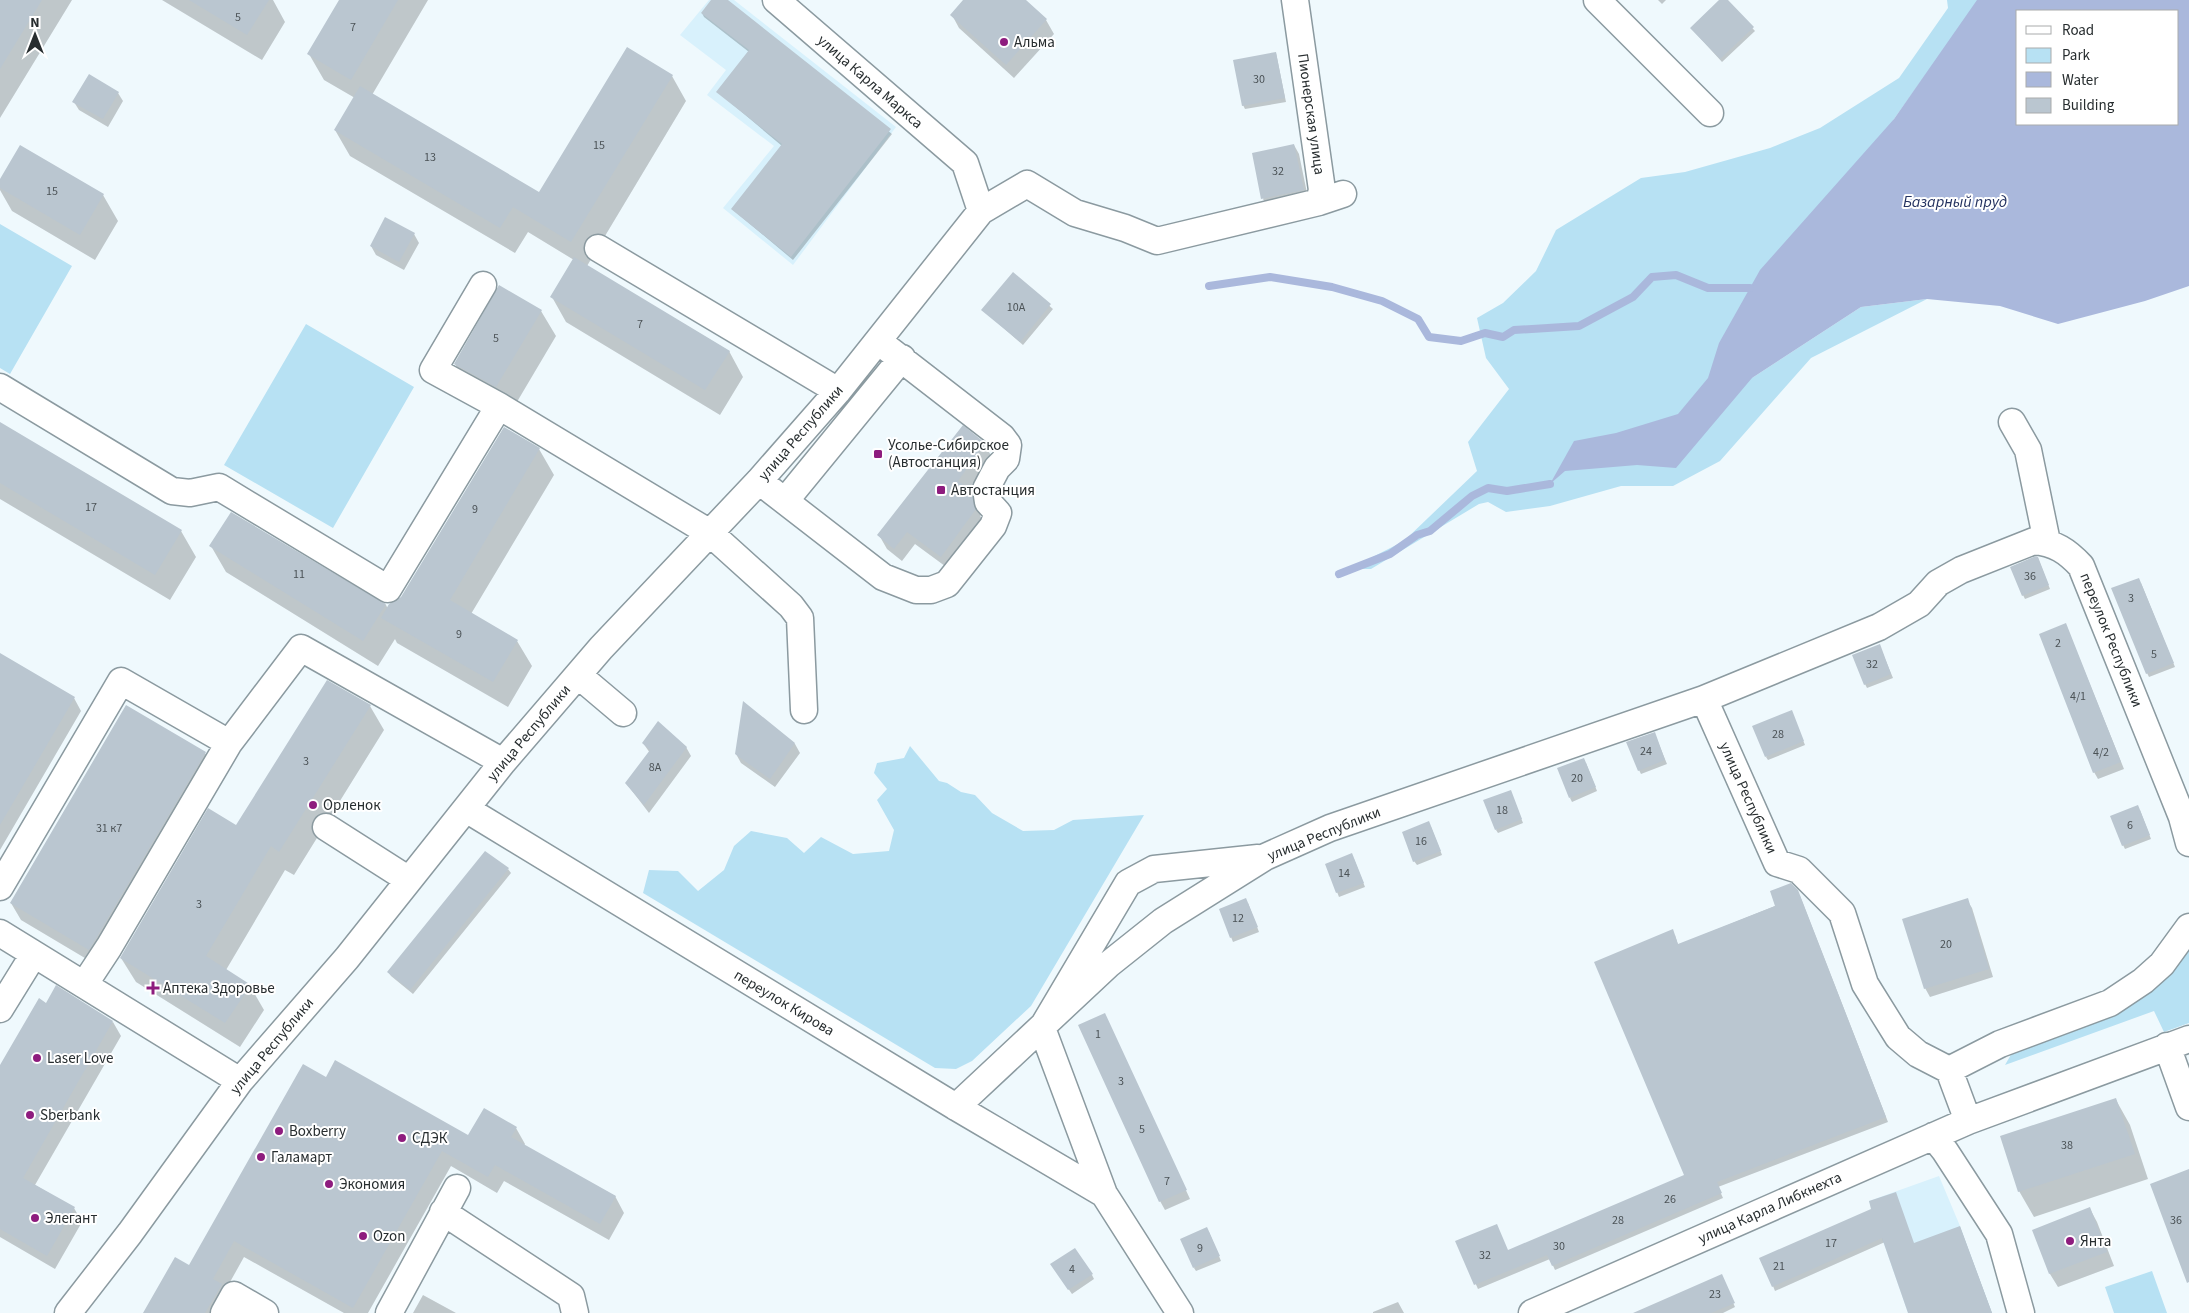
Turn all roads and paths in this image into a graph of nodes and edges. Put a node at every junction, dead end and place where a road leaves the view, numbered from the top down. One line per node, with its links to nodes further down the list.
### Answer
1 (776, 0): 5 (street, улица Карла Маркса)
2 (1295, 0): 5 (street, Пионерская улица)
3 (1597, 0): 4 (street)
4 (1710, 113)
5 (981, 211): 8 (street, улица Республики)
6 (598, 248): 11 (street)
7 (483, 285): 12 (street)
8 (878, 341): 9 (street); 11 (street, улица Республики)
9 (902, 358): 15 (street); 15 (street)
10 (0, 387): 12 (street)
11 (838, 391): 14 (street, улица Республики)
12 (499, 406): 16 (street)
13 (2012, 422): 17 (street)
14 (759, 481): 15 (street); 16 (street, улица Республики)
15 (785, 501)
16 (710, 534): 18 (street, улица Республики); 20 (street)
17 (2047, 542): 19 (street, улица Республики); 26 (street, переулок Республики)
18 (578, 675): 21 (street); 23 (street, улица Республики)
19 (1704, 699): 27 (street, улица Республики); 37 (street, улица Республики)
20 (804, 710)
21 (623, 713)
22 (228, 743): 23 (street); 29 (street); 33 (street)
23 (504, 762): 24 (street, улица Республики)
24 (466, 809): 28 (street, улица Республики); 40 (street, переулок Кирова)
25 (326, 827): 28 (street)
26 (2189, 843)
27 (1265, 857): 35 (street, улица Республики); 35 (street)
28 (409, 880): 38 (street, улица Республики)
29 (0, 887)
30 (2189, 927): 37 (street)
31 (0, 933): 32 (street)
32 (34, 954): 33 (street); 34 (street)
33 (84, 985): 38 (street)
34 (0, 1009)
35 (1042, 1028): 40 (street, улица Республики); 44 (street, переулок Кирова)
36 (2178, 1042): 39 (street); 41 (street, улица Карла Либкнехта)
37 (1948, 1070): 41 (street)
38 (240, 1082): 46 (street, улица Республики)
39 (2189, 1107)
40 (956, 1108): 44 (street, переулок Кирова)
41 (1968, 1121): 42 (street, улица Карла Либкнехта)
42 (1934, 1136): 52 (street, улица Карла Либкнехта); 53 (street)
43 (457, 1188): 45 (street)
44 (1104, 1194): 51 (street, переулок Кирова)
45 (443, 1212): 49 (street); 50 (street)
46 (68, 1313)
47 (224, 1313): 48 (street)
48 (265, 1313)
49 (389, 1313)
50 (575, 1313)
51 (1180, 1313)
52 (1532, 1313)
53 (2021, 1313)

